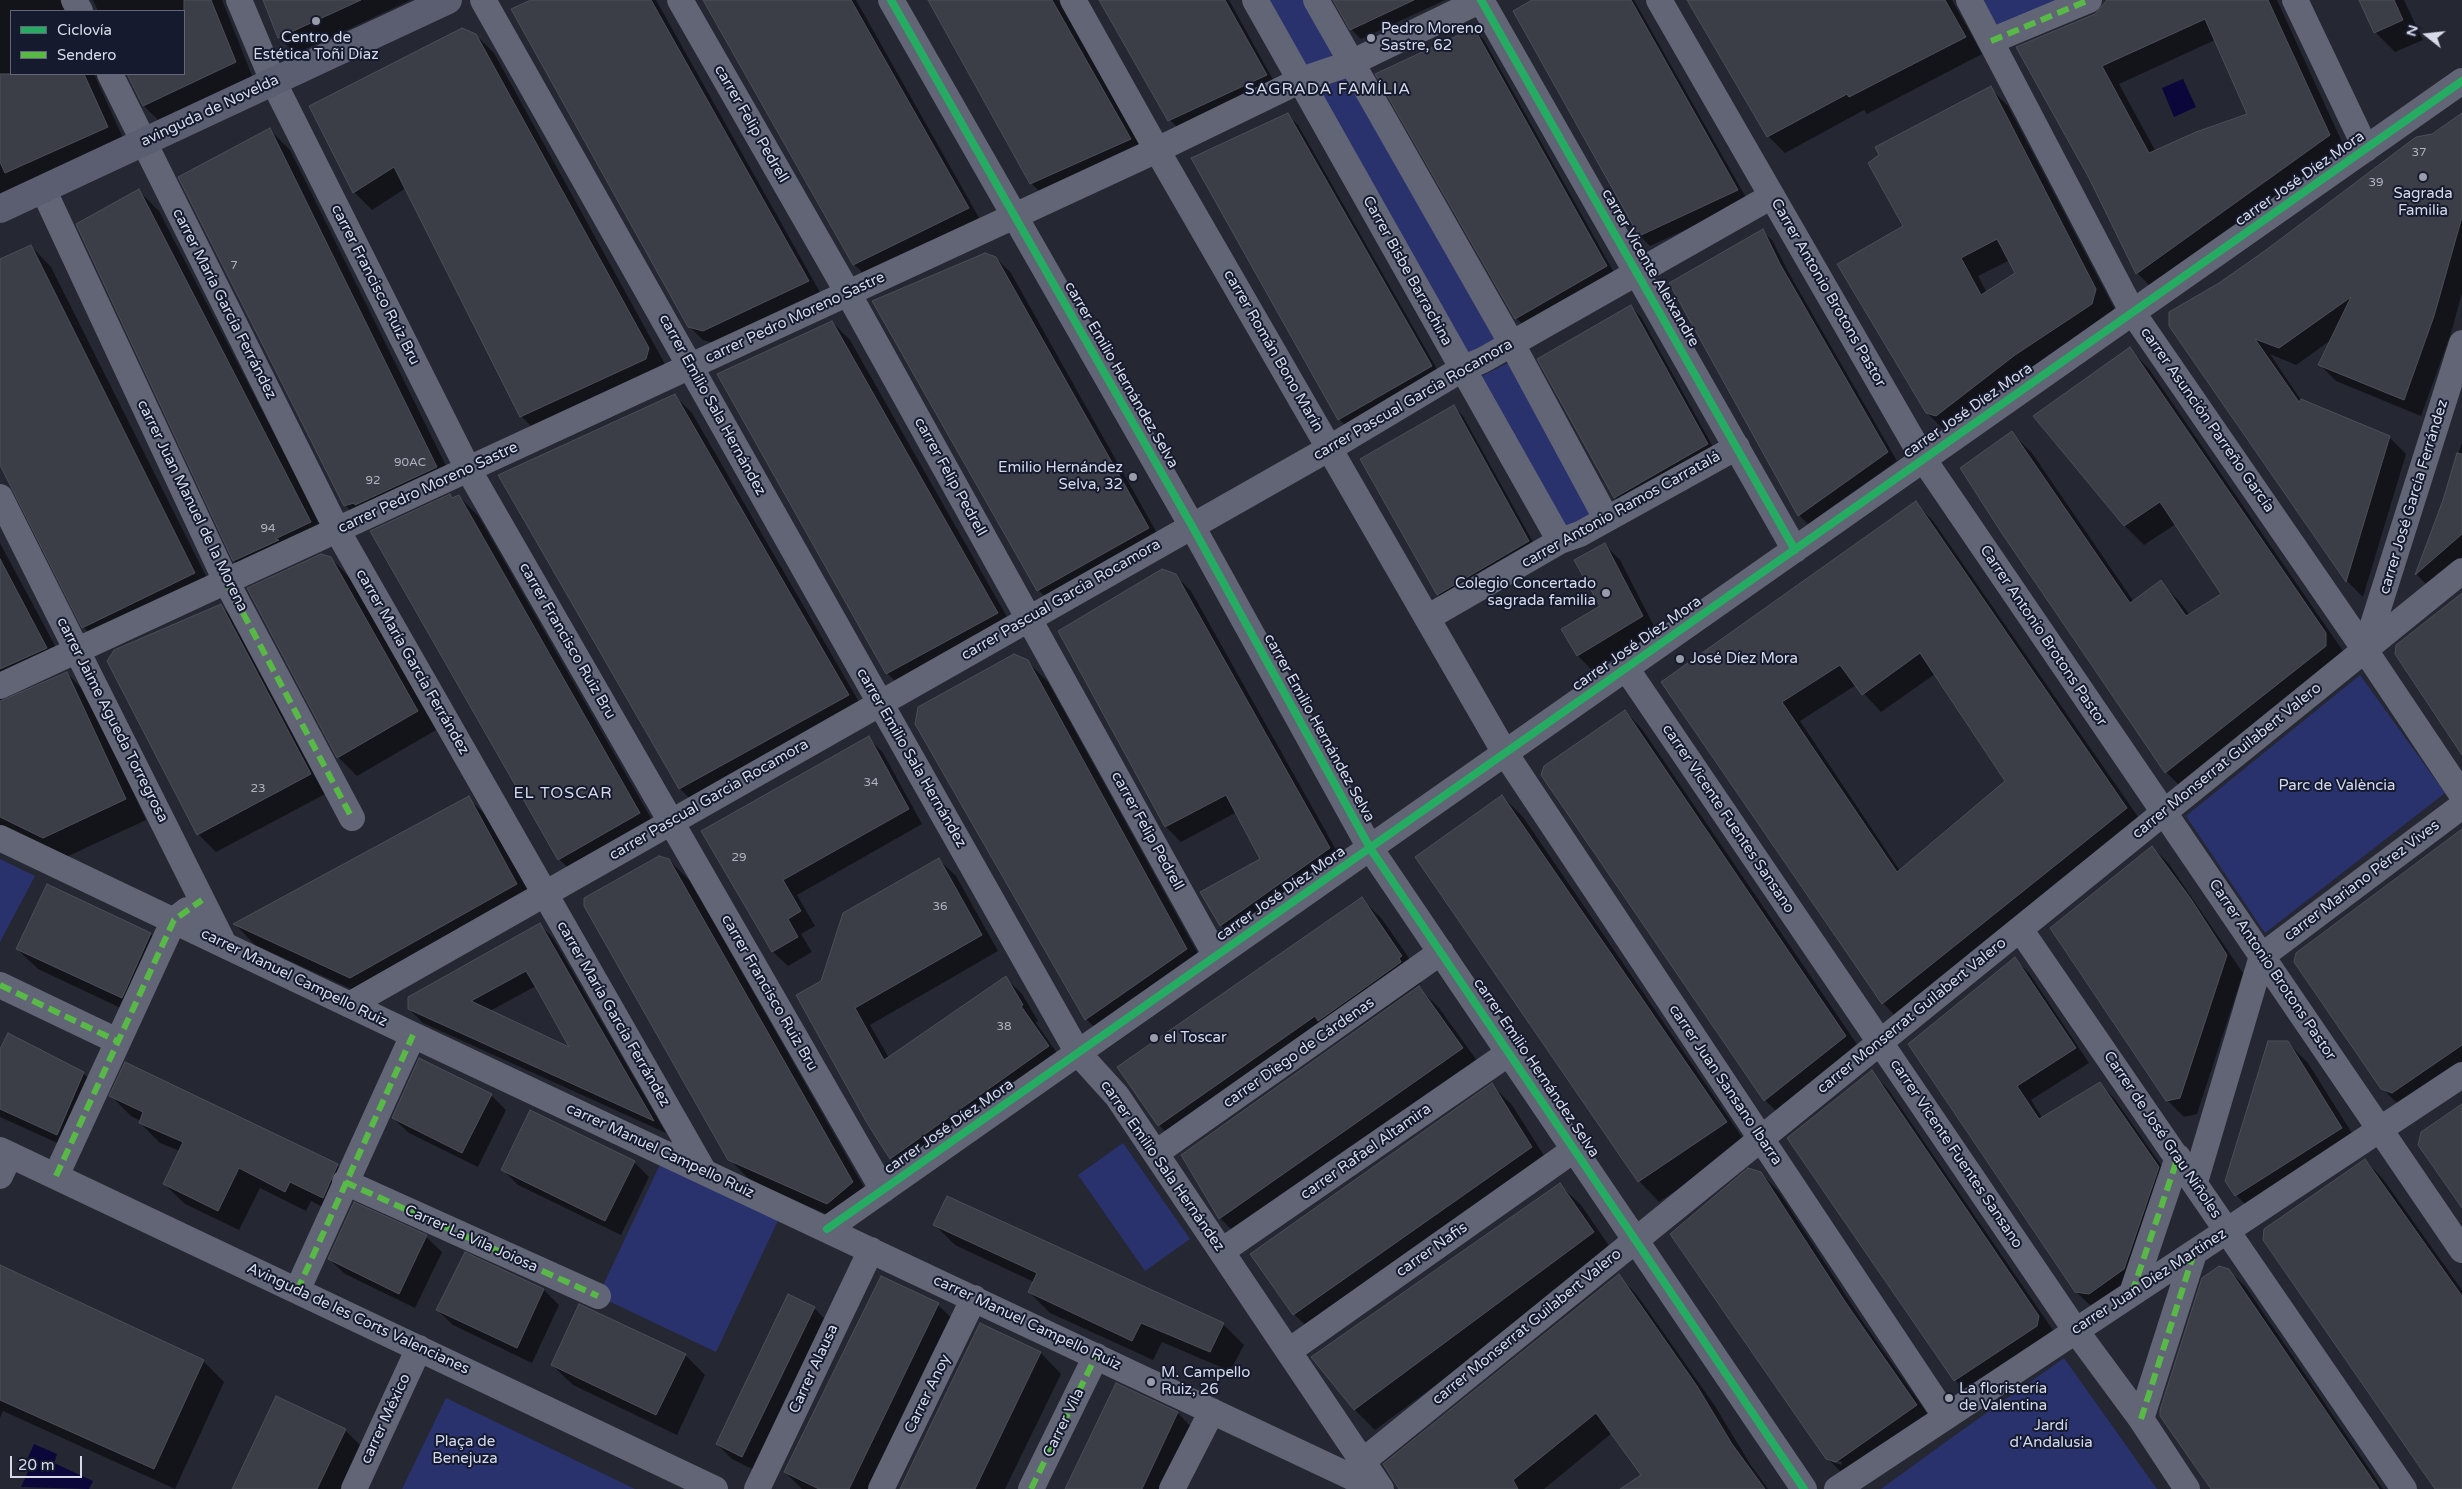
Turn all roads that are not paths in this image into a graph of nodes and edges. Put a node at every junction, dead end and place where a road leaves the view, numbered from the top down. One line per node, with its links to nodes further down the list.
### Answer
1 (239, 0): 18 (street, carrer Francisco Ruiz Bru)
2 (448, 0): 18 (main road, avinguda de Novelda)
3 (483, 0): 32 (street, carrer Emilio Sala Hernández)
4 (680, 0): 28 (street, carrer Felip Pedrell)
5 (891, 0): 26 (street, carrer Emilio Hernández Selva)
6 (1073, 0): 22 (street, carrer Román Bono Marín)
7 (1255, 0): 17 (street, Carrer Bisbe Barrachina)
8 (1316, 0): 15 (street)
9 (1481, 0): 15 (street, carrer Pedro Moreno Sastre); 27 (street, carrer Vicente Aleixandre)
10 (1658, 0): 24 (street, Carrer Antonio Brotons Pastor)
11 (1969, 0): 14 (street, carrer Asunción Parreño García)
12 (2089, 0): 14 (street)
13 (2295, 0): 21 (street)
14 (1990, 41): 29 (street, carrer Asunción Parreño García)
15 (1351, 63): 17 (street, carrer Pedro Moreno Sastre); 31 (street)
16 (110, 75): 20 (street, carrer María García Ferrández)
17 (1300, 80): 22 (street, carrer Pedro Moreno Sastre); 33 (street, Carrer Bisbe Barrachina)
18 (273, 81): 20 (main road, avinguda de Novelda); 37 (street, carrer Francisco Ruiz Bru)
19 (2462, 81): 21 (street, carrer José Díez Mora)
20 (143, 142): 23 (main road, avinguda de Novelda); 41 (street, carrer María García Ferrández)
21 (2366, 149): 29 (street, carrer José Díez Mora)
22 (1157, 150): 26 (street, carrer Pedro Moreno Sastre); 35 (street, carrer Román Bono Marín)
23 (42, 189): 25 (main road, avinguda de Novelda); 45 (street, carrer Juan Manuel de la Morena)
24 (1772, 196): 27 (street, carrer Pascual Garcia Rocamora); 36 (street, Carrer Antonio Brotons Pastor)
25 (2, 202)
26 (1014, 216): 28 (street, carrer Pedro Moreno Sastre); 40 (street, carrer Emilio Hernández Selva)
27 (1637, 273): 31 (street, carrer Pascual Garcia Rocamora); 34 (street, carrer Vicente Aleixandre)
28 (848, 293): 32 (street, carrer Pedro Moreno Sastre); 47 (street, carrer Felip Pedrell)
29 (2133, 313): 36 (street, carrer José Díez Mora); 49 (street, carrer Asunción Parreño García)
30 (2462, 343): 49 (street, carrer José García Ferrández)
31 (1512, 344): 33 (street, carrer Pascual Garcia Rocamora); 39 (street)
32 (690, 366): 37 (street, carrer Pedro Moreno Sastre); 52 (street, carrer Emilio Sala Hernández)
33 (1462, 369): 35 (street, carrer Pascual Garcia Rocamora); 42 (street, Carrer Bisbe Barrachina)
34 (1737, 447): 39 (street, carrer Antonio Ramos Carratalá); 43 (street, carrer Vicente Aleixandre)
35 (1330, 448): 40 (street, carrer Pascual Garcia Rocamora); 46 (street, carrer Román Bono Marín)
36 (1924, 460): 43 (street, carrer José Díez Mora); 56 (street, Carrer Antonio Brotons Pastor)
37 (468, 469): 41 (street, carrer Pedro Moreno Sastre); 58 (street, carrer Francisco Ruiz Bru)
38 (0, 497): 48 (street, carrer Jaime Agueda Torregrosa)
39 (1606, 518): 42 (street, carrer Antonio Ramos Carratalá)
40 (1192, 526): 47 (street, carrer Pascual Garcia Rocamora); 60 (street, carrer Emilio Hernández Selva)
41 (337, 530): 45 (street, carrer Pedro Moreno Sastre); 61 (street, carrer María García Ferrández)
42 (1560, 541): 46 (street, carrer Antonio Ramos Carratalá)
43 (1795, 550): 50 (street, carrer José Díez Mora)
44 (2462, 571): 49 (street, carrer Monserrat Guilabert Valero)
45 (226, 581): 48 (street, carrer Pedro Moreno Sastre); 57 (street, carrer Juan Manuel de la Morena)
46 (1427, 618): 53 (street, carrer Román Bono Marín)
47 (1029, 619): 52 (street, carrer Pascual Garcia Rocamora); 67 (street, carrer Felip Pedrell)
48 (77, 650): 51 (street, carrer Pedro Moreno Sastre); 62 (street, carrer Jaime Agueda Torregrosa)
49 (2365, 650): 54 (street, carrer Asunción Parreño García); 56 (street, carrer Monserrat Guilabert Valero)
50 (1626, 668): 53 (street, carrer José Díez Mora); 73 (street, carrer Vicente Fuentes Sansano)
51 (0, 686)
52 (880, 703): 58 (street, carrer Pascual Garcia Rocamora); 74 (street, carrer Emilio Sala Hernández)
53 (1505, 753): 60 (street, carrer José Díez Mora); 78 (street, carrer Juan Sansano Ibarra)
54 (2462, 796)
55 (2462, 806): 68 (street, carrer Mariano Pérez Vives)
56 (2163, 812): 64 (street, carrer Monserrat Guilabert Valero); 68 (street, Carrer Antonio Brotons Pastor)
57 (352, 818)
58 (671, 822): 61 (street, carrer Pascual Garcia Rocamora); 87 (street, carrer Francisco Ruiz Bru)
59 (0, 838): 63 (street, carrer Manuel Campello Ruiz)
60 (1370, 848): 66 (street, carrer Emilio Hernández Selva); 67 (street, carrer José Díez Mora)
61 (545, 894): 70 (street, carrer Pascual Garcia Rocamora); 83 (street, carrer María García Ferrández)
62 (202, 900): 63 (street); 65 (street, carrer Jaime Agueda Torregrosa)
63 (174, 920): 65 (street, carrer Manuel Campello Ruiz); 72 (street)
64 (2020, 929): 73 (street, carrer Monserrat Guilabert Valero); 81 (street, Carrer de José Grau Niñoles)
65 (224, 944): 70 (street, carrer Manuel Campello Ruiz)
66 (1441, 952): 75 (street, carrer Emilio Hernández Selva); 80 (street, carrer Diego de Cárdenas)
67 (1216, 956): 74 (street, carrer José Díez Mora)
68 (2262, 956): 77 (street, Carrer Antonio Brotons Pastor); 86 (street)
69 (0, 985): 72 (street)
70 (351, 1004): 71 (street, carrer Manuel Campello Ruiz)
71 (413, 1035): 83 (street, carrer Manuel Campello Ruiz); 85 (street)
72 (117, 1041): 84 (street)
73 (1880, 1042): 78 (street, carrer Monserrat Guilabert Valero); 99 (street, carrer Vicente Fuentes Sansano)
74 (1078, 1053): 80 (street, carrer Emilio Sala Hernández); 87 (street, carrer José Díez Mora)
75 (1510, 1053): 79 (street, carrer Emilio Hernández Selva); 93 (street, carrer Rafael Altamira)
76 (2462, 1075): 77 (street, carrer Juan Díez Martínez)
77 (2381, 1129): 89 (street, carrer Juan Díez Martínez); 92 (street, Carrer Antonio Brotons Pastor)
78 (1761, 1138): 90 (street, carrer Monserrat Guilabert Valero); 104 (street, carrer Juan Sansano Ibarra)
79 (1574, 1149): 90 (street, carrer Emilio Hernández Selva); 101 (street, carrer Nafis)
80 (1156, 1153): 93 (street, carrer Emilio Sala Hernández)
81 (2178, 1157): 86 (street, Carrer de José Grau Niñoles); 96 (street)
82 (3, 1160): 84 (street, Avinguda de les Corts Valencianes)
83 (703, 1170): 88 (street, carrer Manuel Campello Ruiz)
84 (56, 1176): 95 (street, Avinguda de les Corts Valencianes)
85 (345, 1182): 95 (street); 97 (street, Carrer La Vila Joiosa)
86 (2195, 1182): 89 (street, Carrer de José Grau Niñoles)
87 (883, 1190): 88 (street, carrer José Díez Mora)
88 (827, 1229): 91 (street, carrer Manuel Campello Ruiz)
89 (2227, 1230): 94 (street, carrer Juan Díez Martínez); 119 (street, Carrer de José Grau Niñoles)
90 (1636, 1239): 106 (street, carrer Monserrat Guilabert Valero); 116 (street, carrer Emilio Hernández Selva)
91 (871, 1250): 98 (street, carrer Manuel Campello Ruiz); 110 (street, Carrer Alausa)
92 (2462, 1250)
93 (1222, 1252): 101 (street, carrer Emilio Sala Hernández)
94 (2194, 1252): 96 (street, carrer Juan Díez Martínez); 105 (street)
95 (297, 1291): 100 (street, Avinguda de les Corts Valencianes)
96 (2132, 1293): 99 (street, carrer Juan Díez Martínez)
97 (598, 1296)
98 (974, 1298): 102 (street, carrer Manuel Campello Ruiz); 111 (street, Carrer Anoy)
99 (2076, 1330): 104 (street, carrer Juan Díez Martínez); 105 (street, carrer Vicente Fuentes Sansano)
100 (419, 1348): 108 (street, carrer México); 109 (street, Avinguda de les Corts Valencianes)
101 (1289, 1351): 106 (street, carrer Emilio Sala Hernández)
102 (1096, 1356): 103 (street, carrer Manuel Campello Ruiz); 112 (street, Carrer Vila)
103 (1212, 1411): 107 (street, carrer Manuel Campello Ruiz); 113 (street)
104 (1946, 1416): 117 (street, carrer Juan Díez Martínez)
105 (2141, 1420): 118 (street, carrer Vicente Fuentes Sansano)
106 (1357, 1453): 107 (street); 115 (street, carrer Emilio Sala Hernández)
107 (1321, 1463): 114 (street, carrer Manuel Campello Ruiz)
108 (354, 1489)
109 (715, 1489)
110 (758, 1489)
111 (881, 1489)
112 (1031, 1489)
113 (1172, 1489)
114 (1377, 1489)
115 (1381, 1489)
116 (1804, 1489)
117 (1837, 1489)
118 (2187, 1489)
119 (2404, 1489)

